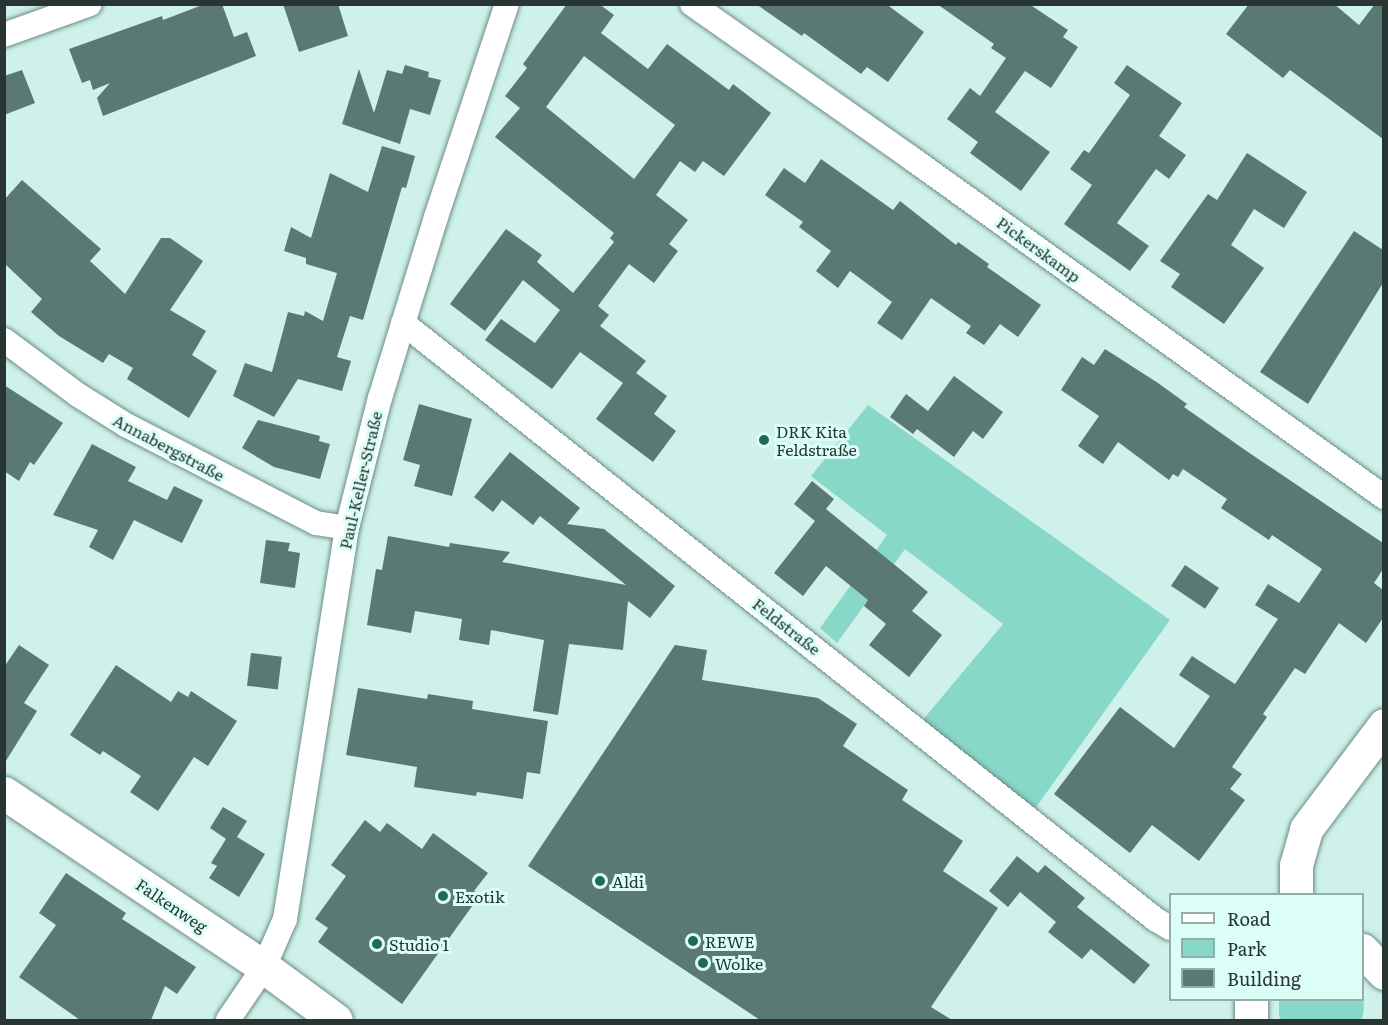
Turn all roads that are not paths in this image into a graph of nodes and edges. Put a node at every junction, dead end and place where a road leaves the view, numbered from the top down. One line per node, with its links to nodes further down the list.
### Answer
1 (90, 4): 4 (street)
2 (507, 4): 5 (street, Paul-Keller-Straße)
3 (692, 4): 7 (street, Pickerskamp)
4 (4, 35)
5 (403, 323): 8 (street, Paul-Keller-Straße); 12 (street, Feldstraße)
6 (4, 340): 8 (street, Annabergstraße)
7 (1383, 497)
8 (347, 528): 14 (street, Paul-Keller-Straße)
9 (1383, 725): 11 (main road)
10 (4, 793): 14 (main road, Falkenweg)
11 (1296, 893)
12 (1169, 927)
13 (1364, 952): 15 (main road)
14 (264, 967): 17 (street, Paul-Keller-Straße); 18 (main road, Falkenweg)
15 (1383, 973)
16 (1251, 1001): 19 (main road)
17 (228, 1020)
18 (336, 1020)
19 (1251, 1020)

